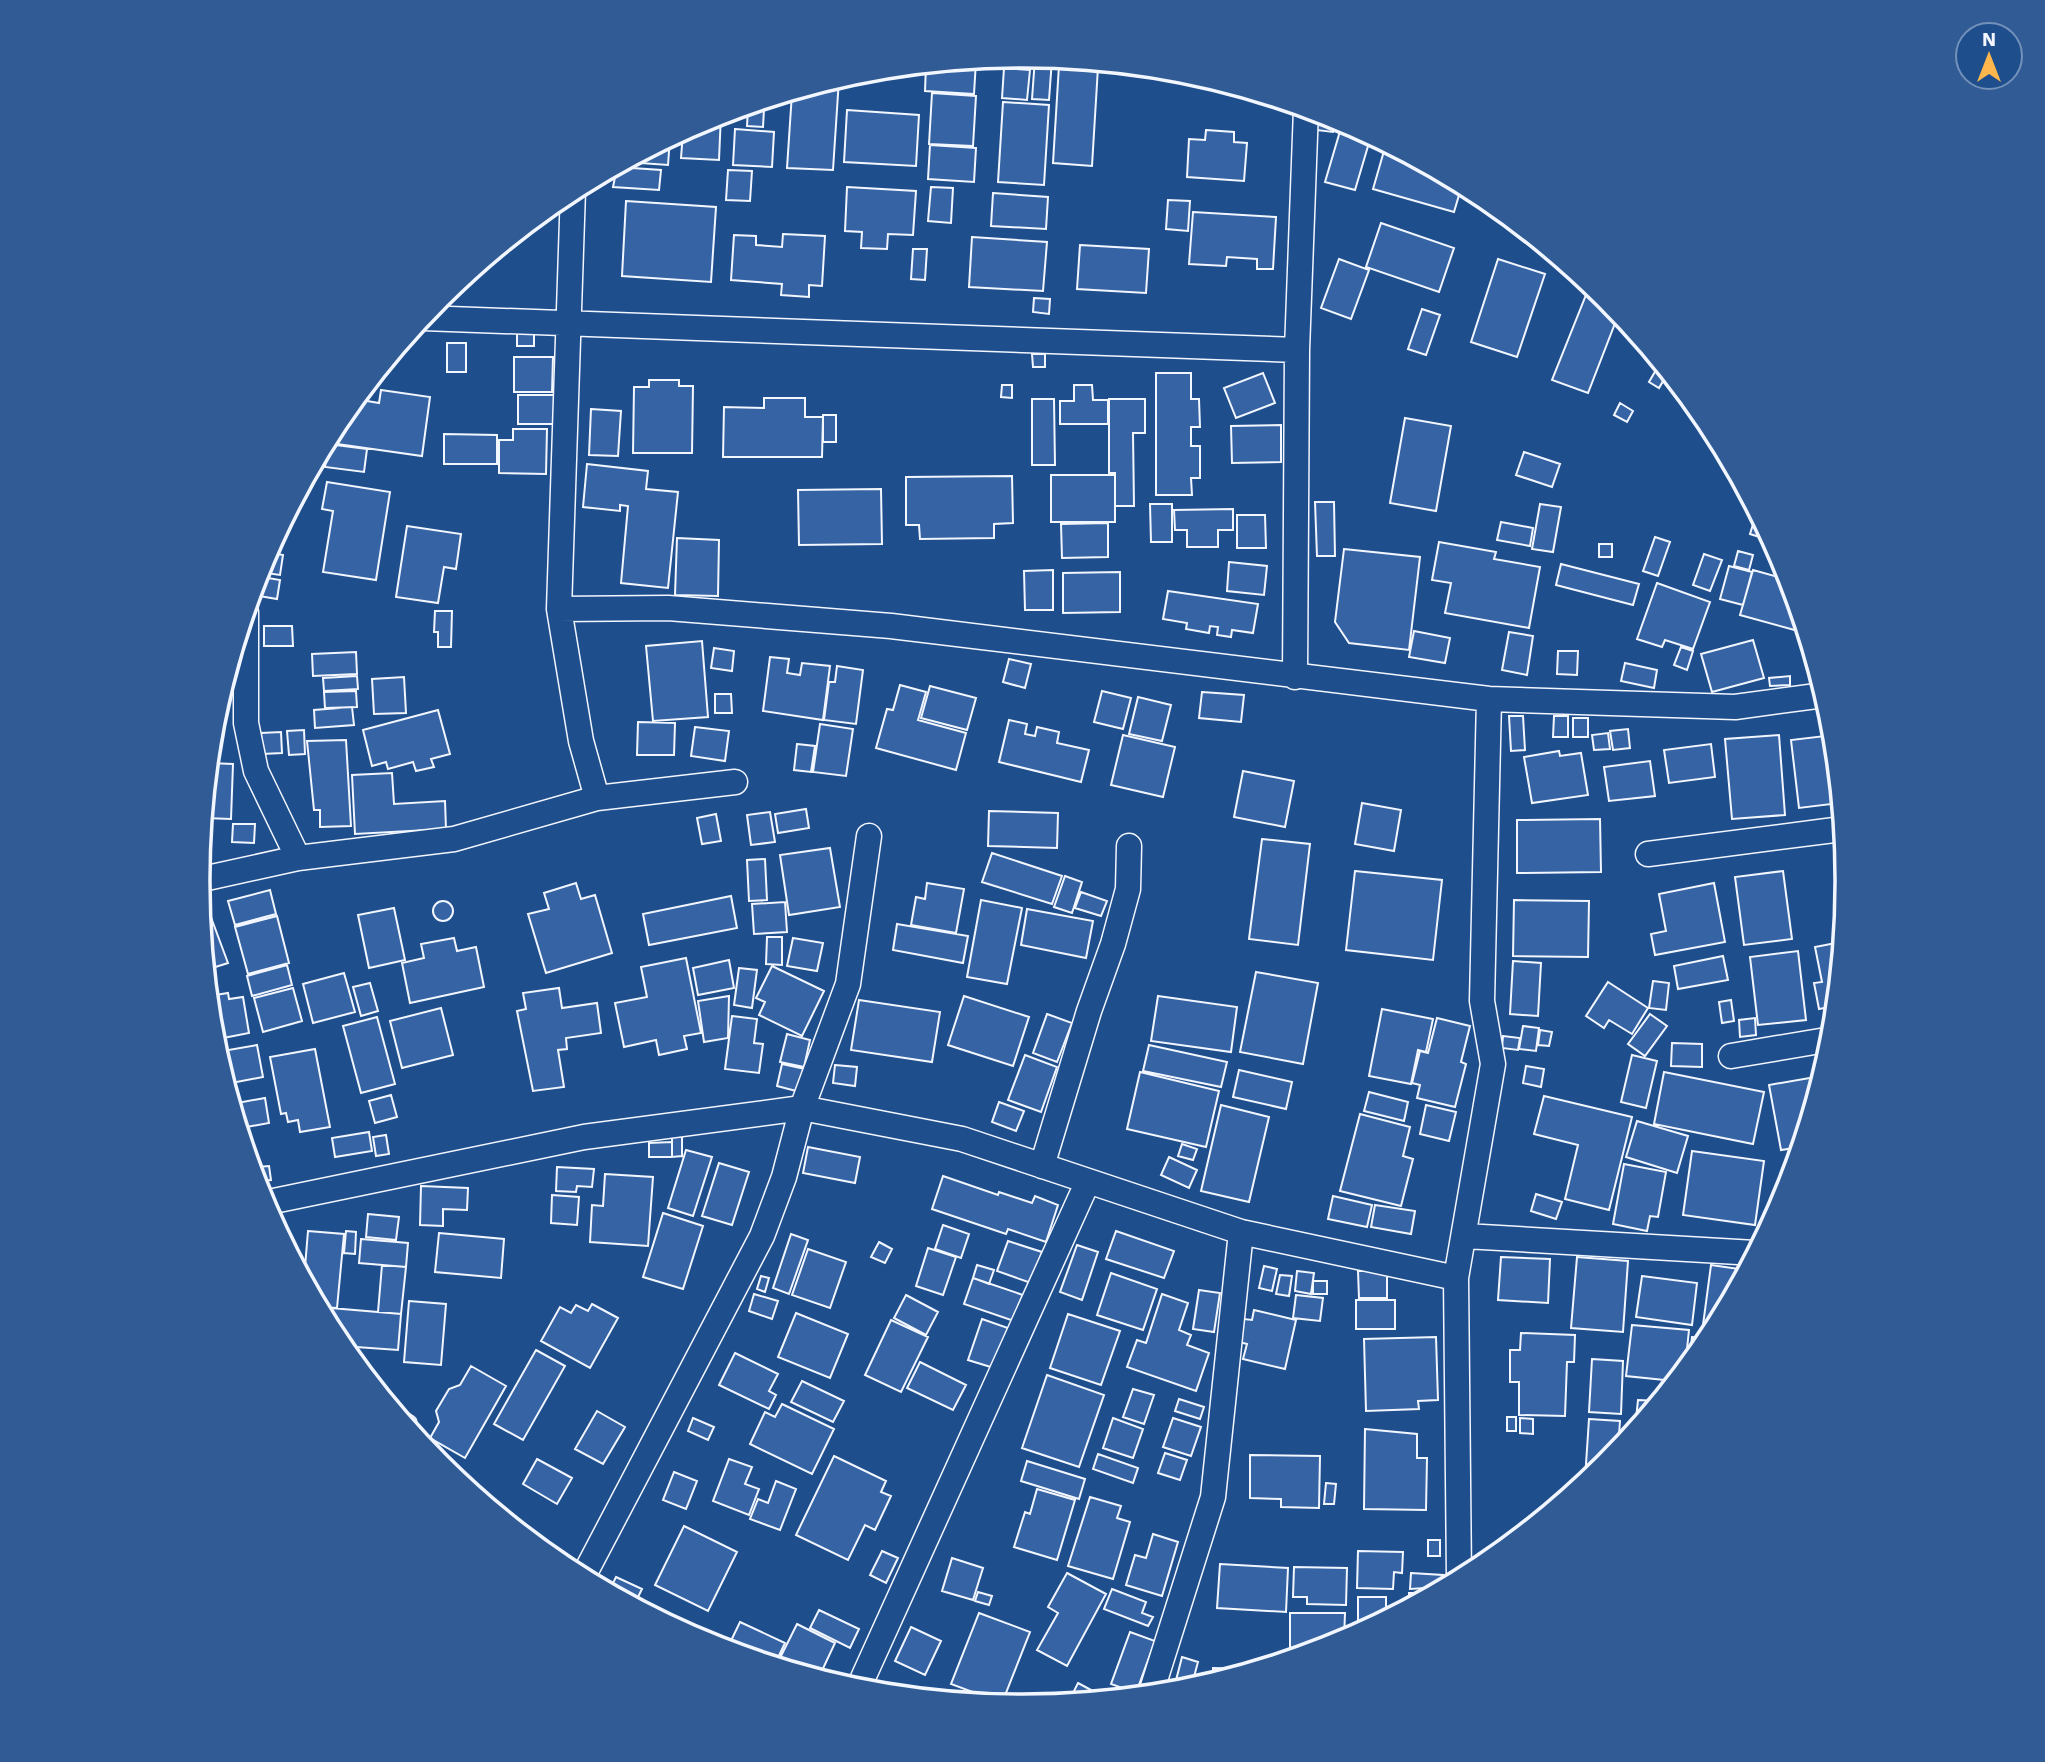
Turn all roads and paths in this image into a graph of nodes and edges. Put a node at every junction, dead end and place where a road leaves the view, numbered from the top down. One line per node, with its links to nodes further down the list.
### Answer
1 (1306, 119): 5 (street)
2 (572, 204): 4 (street)
3 (436, 318): 4 (street)
4 (568, 321): 5 (street); 6 (street)
5 (1297, 350): 8 (street)
6 (559, 609): 8 (street); 12 (street)
7 (246, 642): 17 (street)
8 (1295, 677): 10 (street)
9 (1814, 696): 10 (street)
10 (1489, 699): 26 (street)
11 (735, 782): 12 (street)
12 (597, 798): 17 (street)
13 (1834, 830): 16 (street)
14 (869, 836): 21 (street)
15 (1129, 846): 22 (street)
16 (1648, 853)
17 (298, 858): 18 (street)
18 (210, 877)
19 (1820, 1041): 20 (street)
20 (1731, 1056)
21 (802, 1108): 22 (street); 24 (street); 30 (street)
22 (1042, 1166): 23 (street)
23 (1087, 1181): 25 (street); 31 (street)
24 (276, 1201)
25 (1241, 1232): 28 (street); 32 (street)
26 (1465, 1236): 27 (street); 28 (street)
27 (1744, 1252)
28 (1457, 1278): 29 (street)
29 (1459, 1566)
30 (588, 1568)
31 (863, 1678)
32 (1154, 1683)

